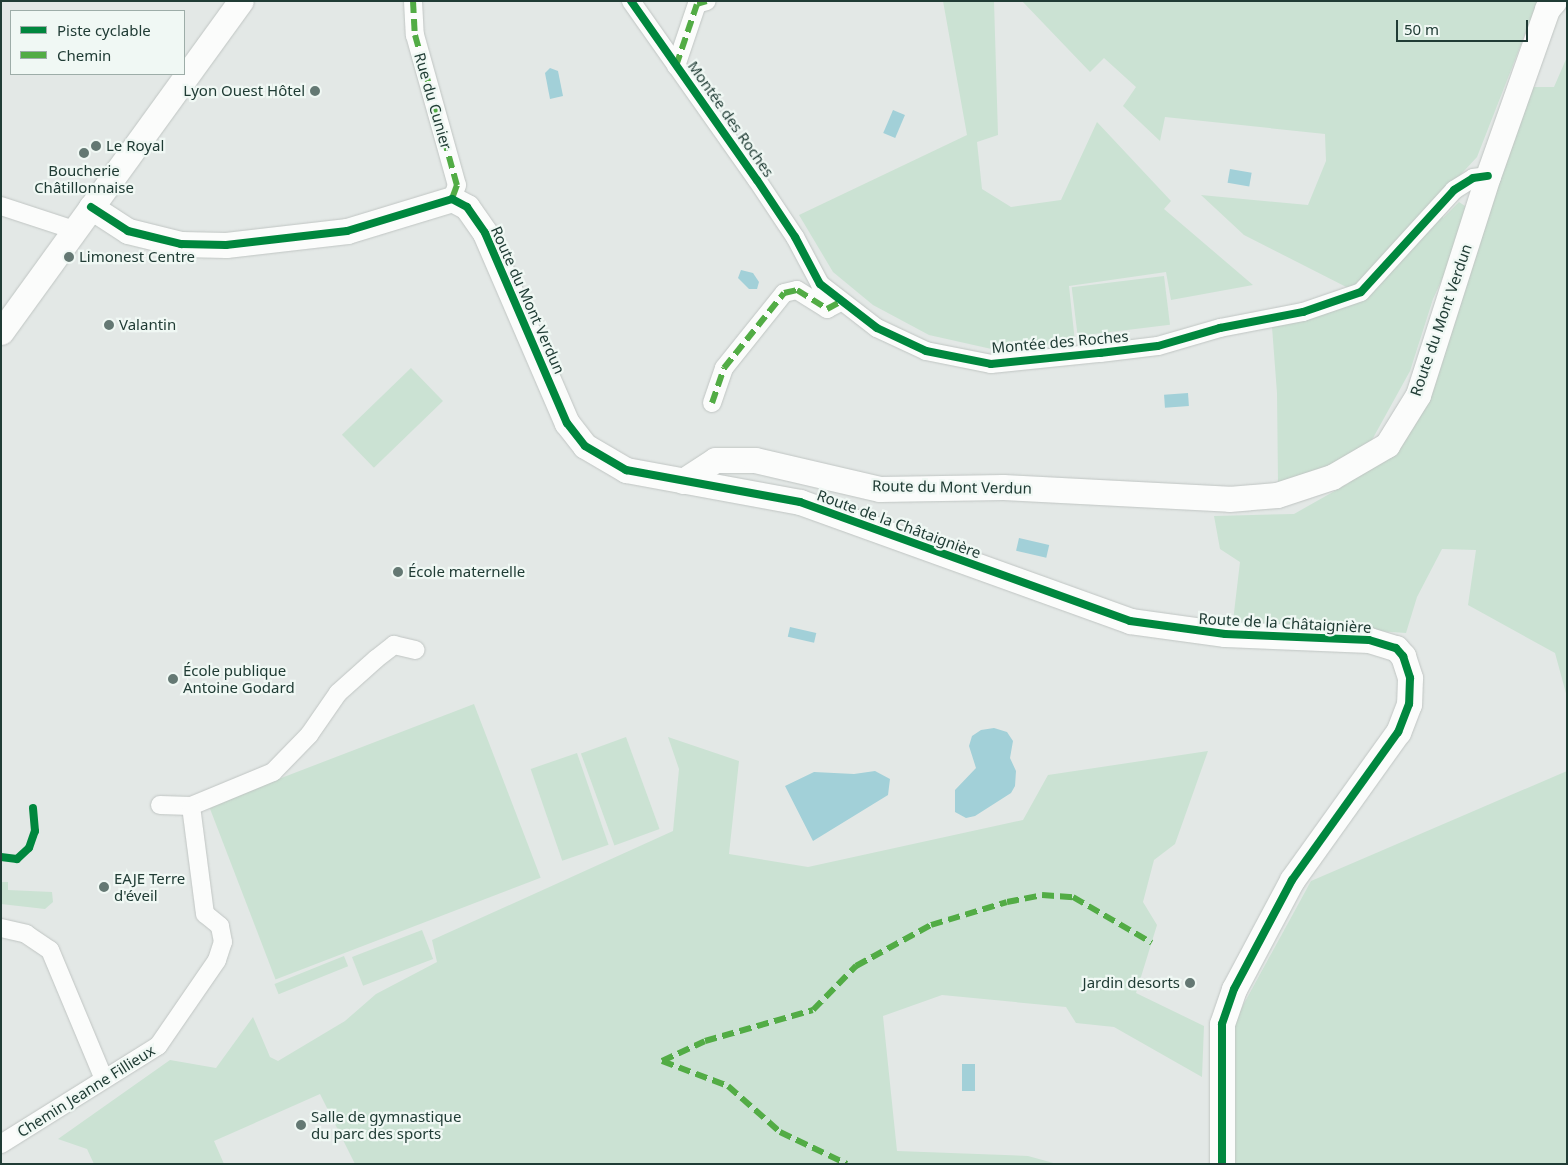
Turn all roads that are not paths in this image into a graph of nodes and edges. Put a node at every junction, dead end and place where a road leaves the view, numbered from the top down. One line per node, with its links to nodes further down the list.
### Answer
1 (241, 1): 10 (street)
2 (414, 1): 8 (street, Rue du Cunier)
3 (631, 1): 6 (street, Montée des Roches)
4 (707, 1): 6 (street)
5 (1554, 1): 7 (street, Route du Mont Verdun)
6 (676, 66): 12 (street, Montée des Roches)
7 (1488, 176): 12 (street, Montée des Roches); 15 (street, Route du Mont Verdun)
8 (452, 199): 10 (street); 15 (street, Route du Mont Verdun)
9 (1, 206): 11 (street)
10 (91, 207): 11 (street)
11 (74, 230): 13 (street)
12 (840, 302): 14 (street)
13 (1, 332)
14 (712, 403)
15 (683, 481): 22 (street, Route de la Châtaignière)
16 (416, 650): 18 (street)
17 (160, 805): 18 (street)
18 (191, 806): 20 (street, Chemin Jeanne Fillieux)
19 (1, 928): 20 (street)
20 (104, 1079): 21 (street, Chemin Jeanne Fillieux)
21 (1, 1144)
22 (1222, 1164)

